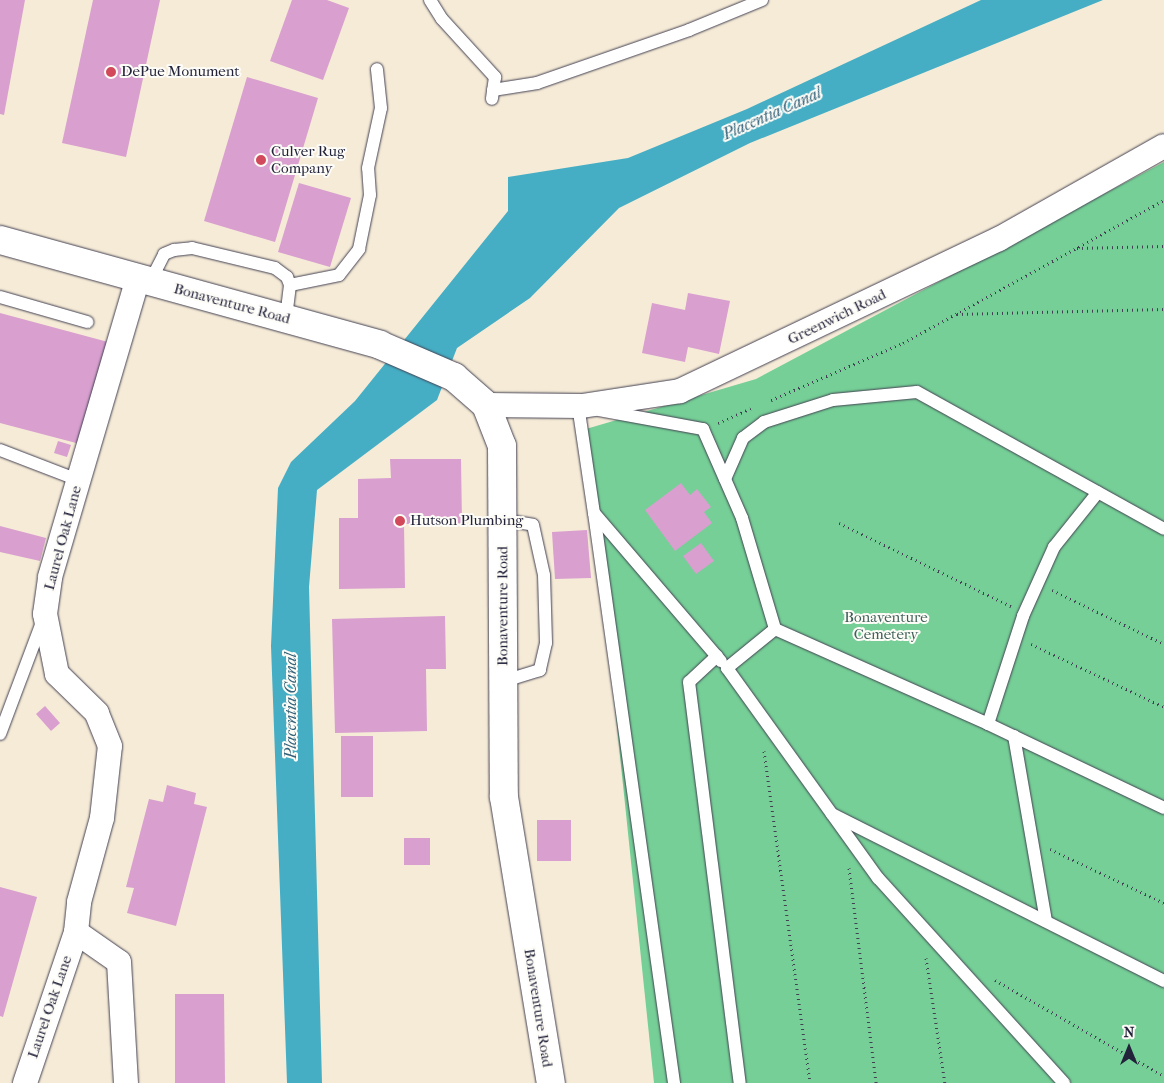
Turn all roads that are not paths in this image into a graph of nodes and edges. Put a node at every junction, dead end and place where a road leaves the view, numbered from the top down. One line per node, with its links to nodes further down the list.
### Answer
1 (430, 0): 2 (lane)
2 (762, 0)
3 (377, 69): 7 (lane)
4 (1164, 146): 12 (street, Greenwich Road)
5 (0, 240): 6 (street, Bonaventure Road)
6 (144, 280): 7 (lane); 9 (street, Bonaventure Road); 15 (street, Laurel Oak Lane)
7 (290, 285): 9 (lane)
8 (0, 297): 10 (lane)
9 (286, 319): 11 (street, Bonaventure Road)
10 (87, 322)
11 (486, 405): 12 (street, Greenwich Road); 18 (street, Bonaventure Road)
12 (580, 405): 14 (lane); 17 (lane)
13 (0, 450): 15 (lane)
14 (725, 479): 16 (lane); 21 (lane)
15 (78, 480): 20 (street, Laurel Oak Lane)
16 (1098, 492): 19 (lane); 25 (lane)
17 (594, 513): 22 (lane); 36 (lane)
18 (502, 520): 24 (street, Bonaventure Road); 24 (lane)
19 (1164, 529)
20 (45, 614): 26 (lane); 31 (street, Laurel Oak Lane)
21 (775, 629): 23 (lane); 25 (lane)
22 (717, 656): 23 (lane); 37 (lane)
23 (728, 668): 29 (lane)
24 (503, 681): 35 (street, Bonaventure Road)
25 (988, 724): 27 (lane)
26 (0, 734)
27 (1014, 736): 28 (lane); 30 (lane)
28 (1164, 808)
29 (830, 813): 30 (lane); 38 (lane)
30 (1046, 921): 32 (lane)
31 (76, 932): 33 (street, Laurel Oak Lane); 34 (street)
32 (1164, 981)
33 (25, 1083)
34 (126, 1083)
35 (551, 1083)
36 (674, 1083)
37 (740, 1083)
38 (1064, 1083)

